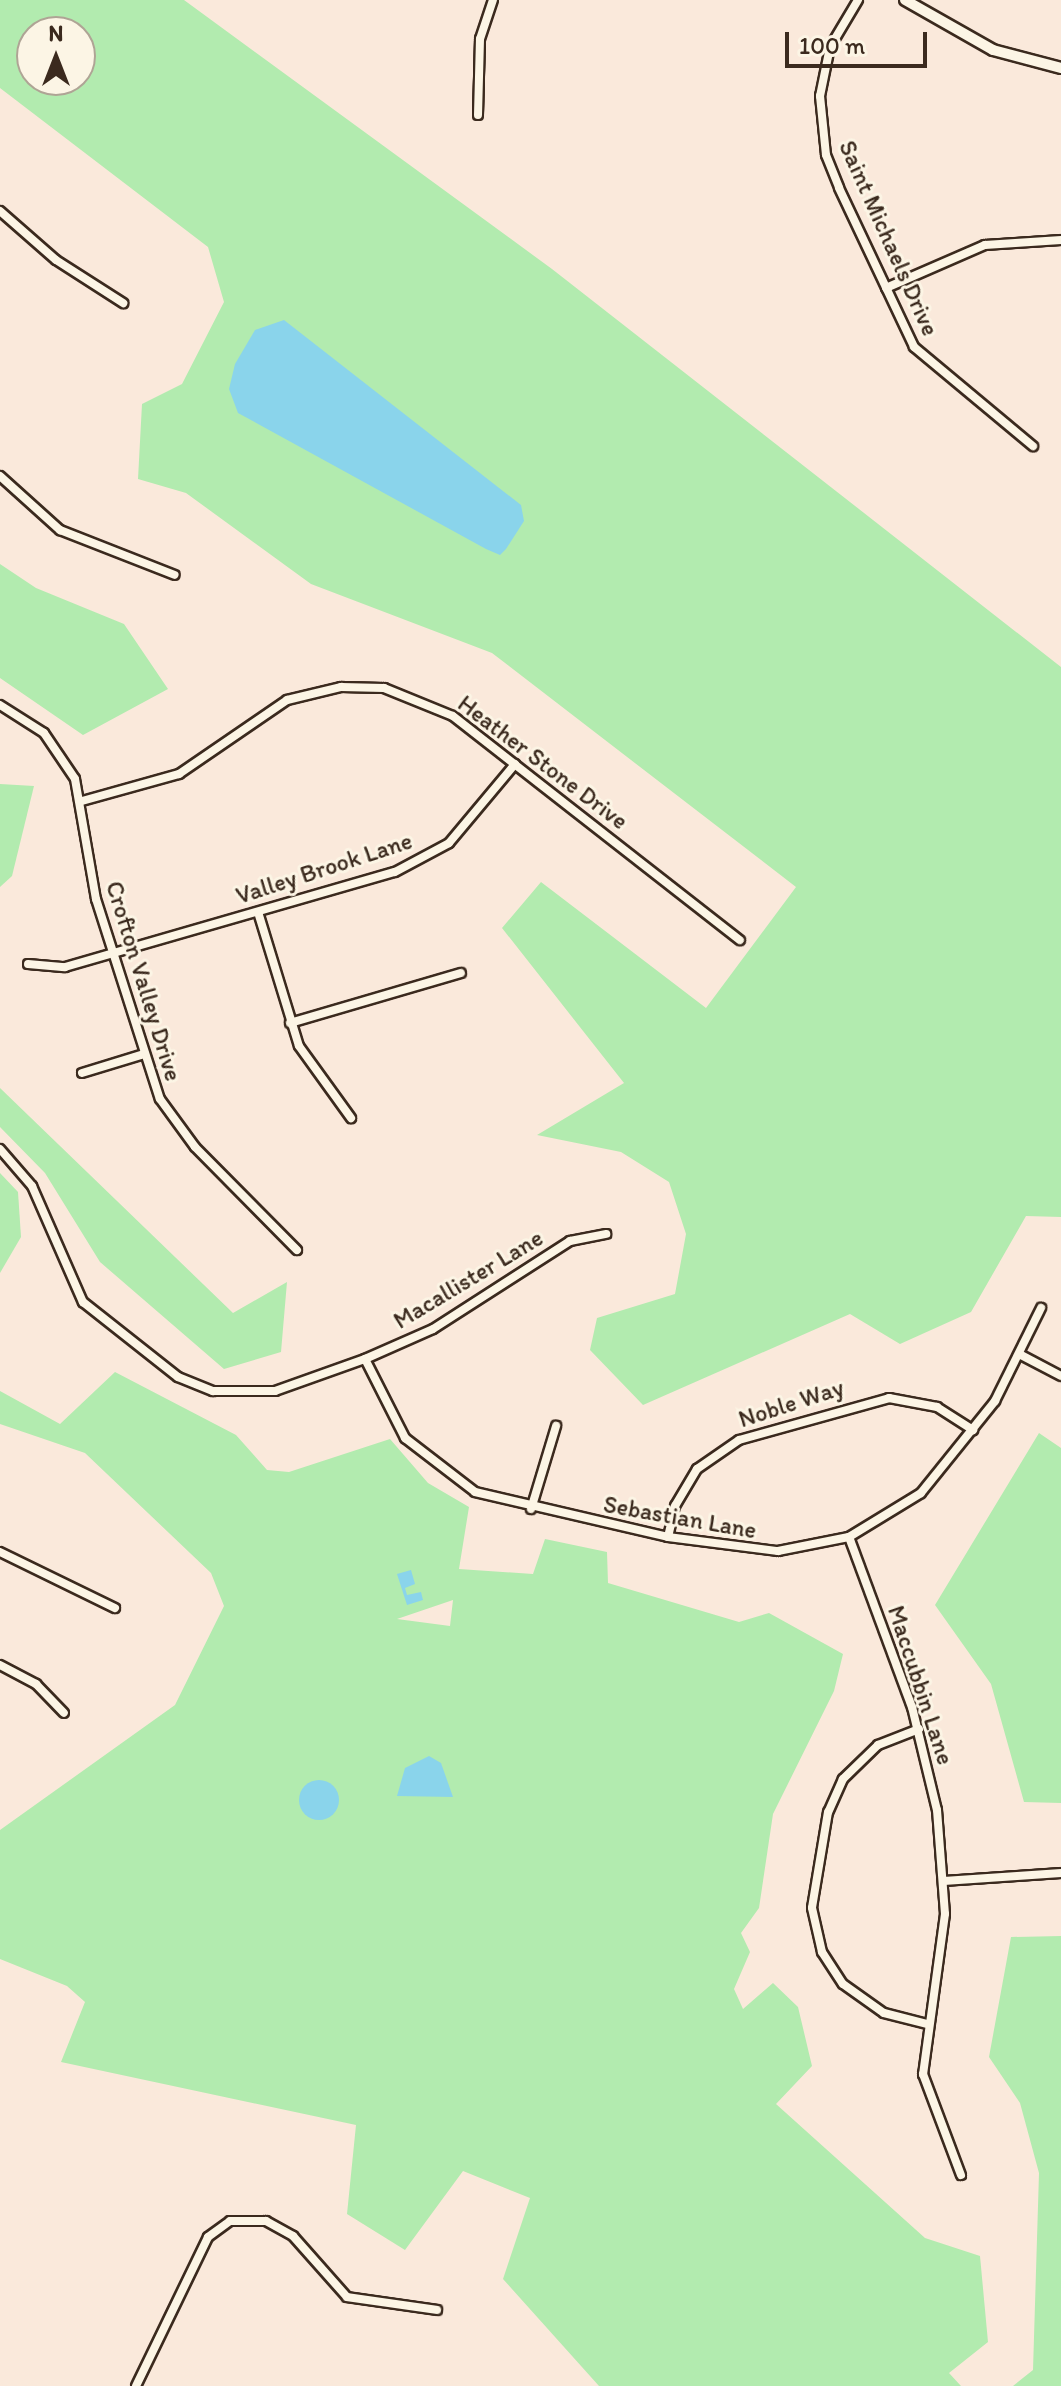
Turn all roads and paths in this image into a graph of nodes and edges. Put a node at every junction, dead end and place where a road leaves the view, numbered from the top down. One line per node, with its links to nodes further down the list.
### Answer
1 (493, 0): 5 (street)
2 (858, 0): 8 (street, Saint Michaels Drive)
3 (905, 0): 4 (street)
4 (1061, 68)
5 (478, 115)
6 (1, 213): 9 (street)
7 (1061, 240): 8 (street)
8 (886, 288): 10 (street, Saint Michaels Drive)
9 (123, 303)
10 (1033, 446)
11 (0, 476): 12 (street)
12 (175, 575)
13 (0, 705): 15 (street, Crofton Valley Drive)
14 (515, 764): 15 (street, Heather Stone Drive); 16 (street, Valley Brook Lane); 17 (street, Heather Stone Drive)
15 (82, 801): 18 (street, Crofton Valley Drive)
16 (258, 912): 18 (street, Valley Brook Lane); 21 (street)
17 (740, 940)
18 (111, 954): 19 (street, Valley Brook Lane); 22 (street, Crofton Valley Drive)
19 (28, 964)
20 (461, 973): 21 (street)
21 (290, 1023): 24 (street)
22 (141, 1055): 23 (street); 27 (street, Crofton Valley Drive)
23 (82, 1073)
24 (351, 1118)
25 (0, 1149): 30 (street, Macallister Lane)
26 (606, 1234): 30 (street, Macallister Lane)
27 (297, 1250)
28 (1041, 1308): 29 (street, Sebastian Lane)
29 (1021, 1355): 31 (street); 33 (street, Sebastian Lane)
30 (365, 1359): 34 (street, Sebastian Lane)
31 (1061, 1376)
32 (556, 1426): 34 (street)
33 (973, 1430): 35 (street, Noble Way); 36 (street, Sebastian Lane)
34 (531, 1509): 35 (street, Sebastian Lane)
35 (668, 1537): 36 (street, Sebastian Lane)
36 (849, 1537): 41 (street, Maccubbin Lane)
37 (0, 1552): 38 (street)
38 (115, 1608)
39 (0, 1665): 40 (street)
40 (64, 1713)
41 (919, 1729): 43 (street, Maccubbin Lane); 44 (street)
42 (1061, 1873): 43 (street)
43 (944, 1881): 44 (street, Maccubbin Lane)
44 (927, 2024): 45 (street, Maccubbin Lane)
45 (961, 2175)
46 (437, 2310): 47 (street)
47 (136, 2386)

